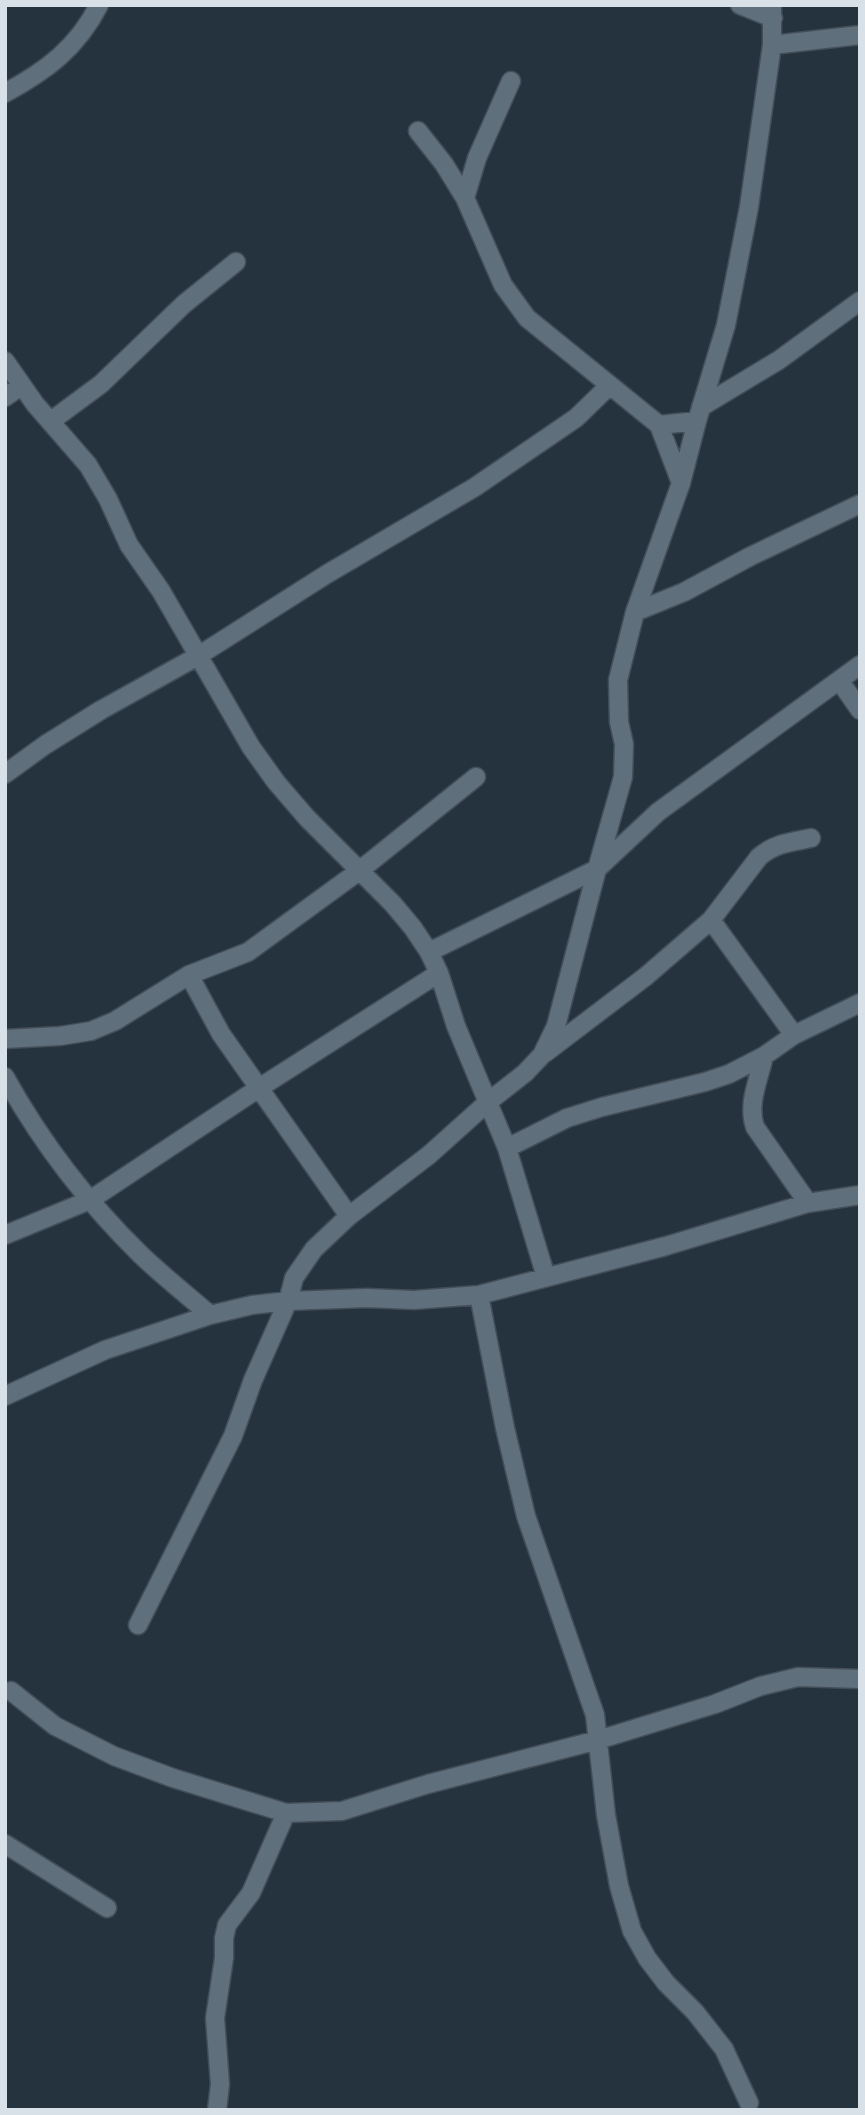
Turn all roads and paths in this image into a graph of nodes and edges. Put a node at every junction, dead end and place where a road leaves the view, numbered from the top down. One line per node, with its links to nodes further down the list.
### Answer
1 (99, 5): 7 (street)
2 (740, 5): 3 (street)
3 (773, 12): 5 (street)
4 (860, 35): 5 (street)
5 (772, 46): 16 (street)
6 (511, 81): 9 (street)
7 (5, 93)
8 (418, 131): 9 (street)
9 (465, 198): 14 (street)
10 (236, 262): 17 (street)
11 (860, 301): 16 (street)
12 (5, 361): 13 (street)
13 (21, 386): 15 (street); 17 (street)
14 (609, 386): 18 (street); 22 (street)
15 (5, 397)
16 (699, 414): 18 (street); 19 (street)
17 (51, 421): 22 (street)
18 (659, 425): 19 (street)
19 (681, 483): 21 (street)
20 (860, 505): 21 (street)
21 (635, 612): 29 (street)
22 (198, 656): 26 (street); 30 (street)
23 (860, 665): 24 (street)
24 (839, 680): 25 (street); 29 (street)
25 (860, 710)
26 (5, 774)
27 (476, 777): 30 (street)
28 (811, 838): 31 (street)
29 (597, 869): 32 (street); 38 (street)
30 (359, 871): 32 (street); 34 (street)
31 (711, 920): 36 (street); 38 (street)
32 (429, 952): 33 (street)
33 (439, 974): 41 (street); 42 (street)
34 (189, 975): 37 (street); 41 (street)
35 (860, 1003): 36 (street)
36 (794, 1035): 39 (street)
37 (5, 1039)
38 (542, 1055): 42 (street)
39 (764, 1056): 43 (street); 46 (street)
40 (5, 1077): 45 (street)
41 (259, 1088): 45 (street); 47 (street)
42 (488, 1102): 43 (street); 47 (street)
43 (507, 1148): 49 (street)
44 (860, 1195): 46 (street)
45 (90, 1200): 48 (street); 52 (street)
46 (808, 1203): 49 (street)
47 (349, 1216): 51 (street)
48 (5, 1235)
49 (546, 1277): 50 (street)
50 (480, 1295): 51 (street); 57 (street)
51 (288, 1301): 52 (street); 54 (street)
52 (210, 1315): 53 (street)
53 (5, 1396)
54 (138, 1625)
55 (860, 1679): 57 (street)
56 (11, 1691): 58 (street)
57 (598, 1740): 58 (street); 61 (street)
58 (286, 1813): 62 (street)
59 (5, 1844): 60 (street)
60 (107, 1908)
61 (749, 2103)
62 (217, 2110)

